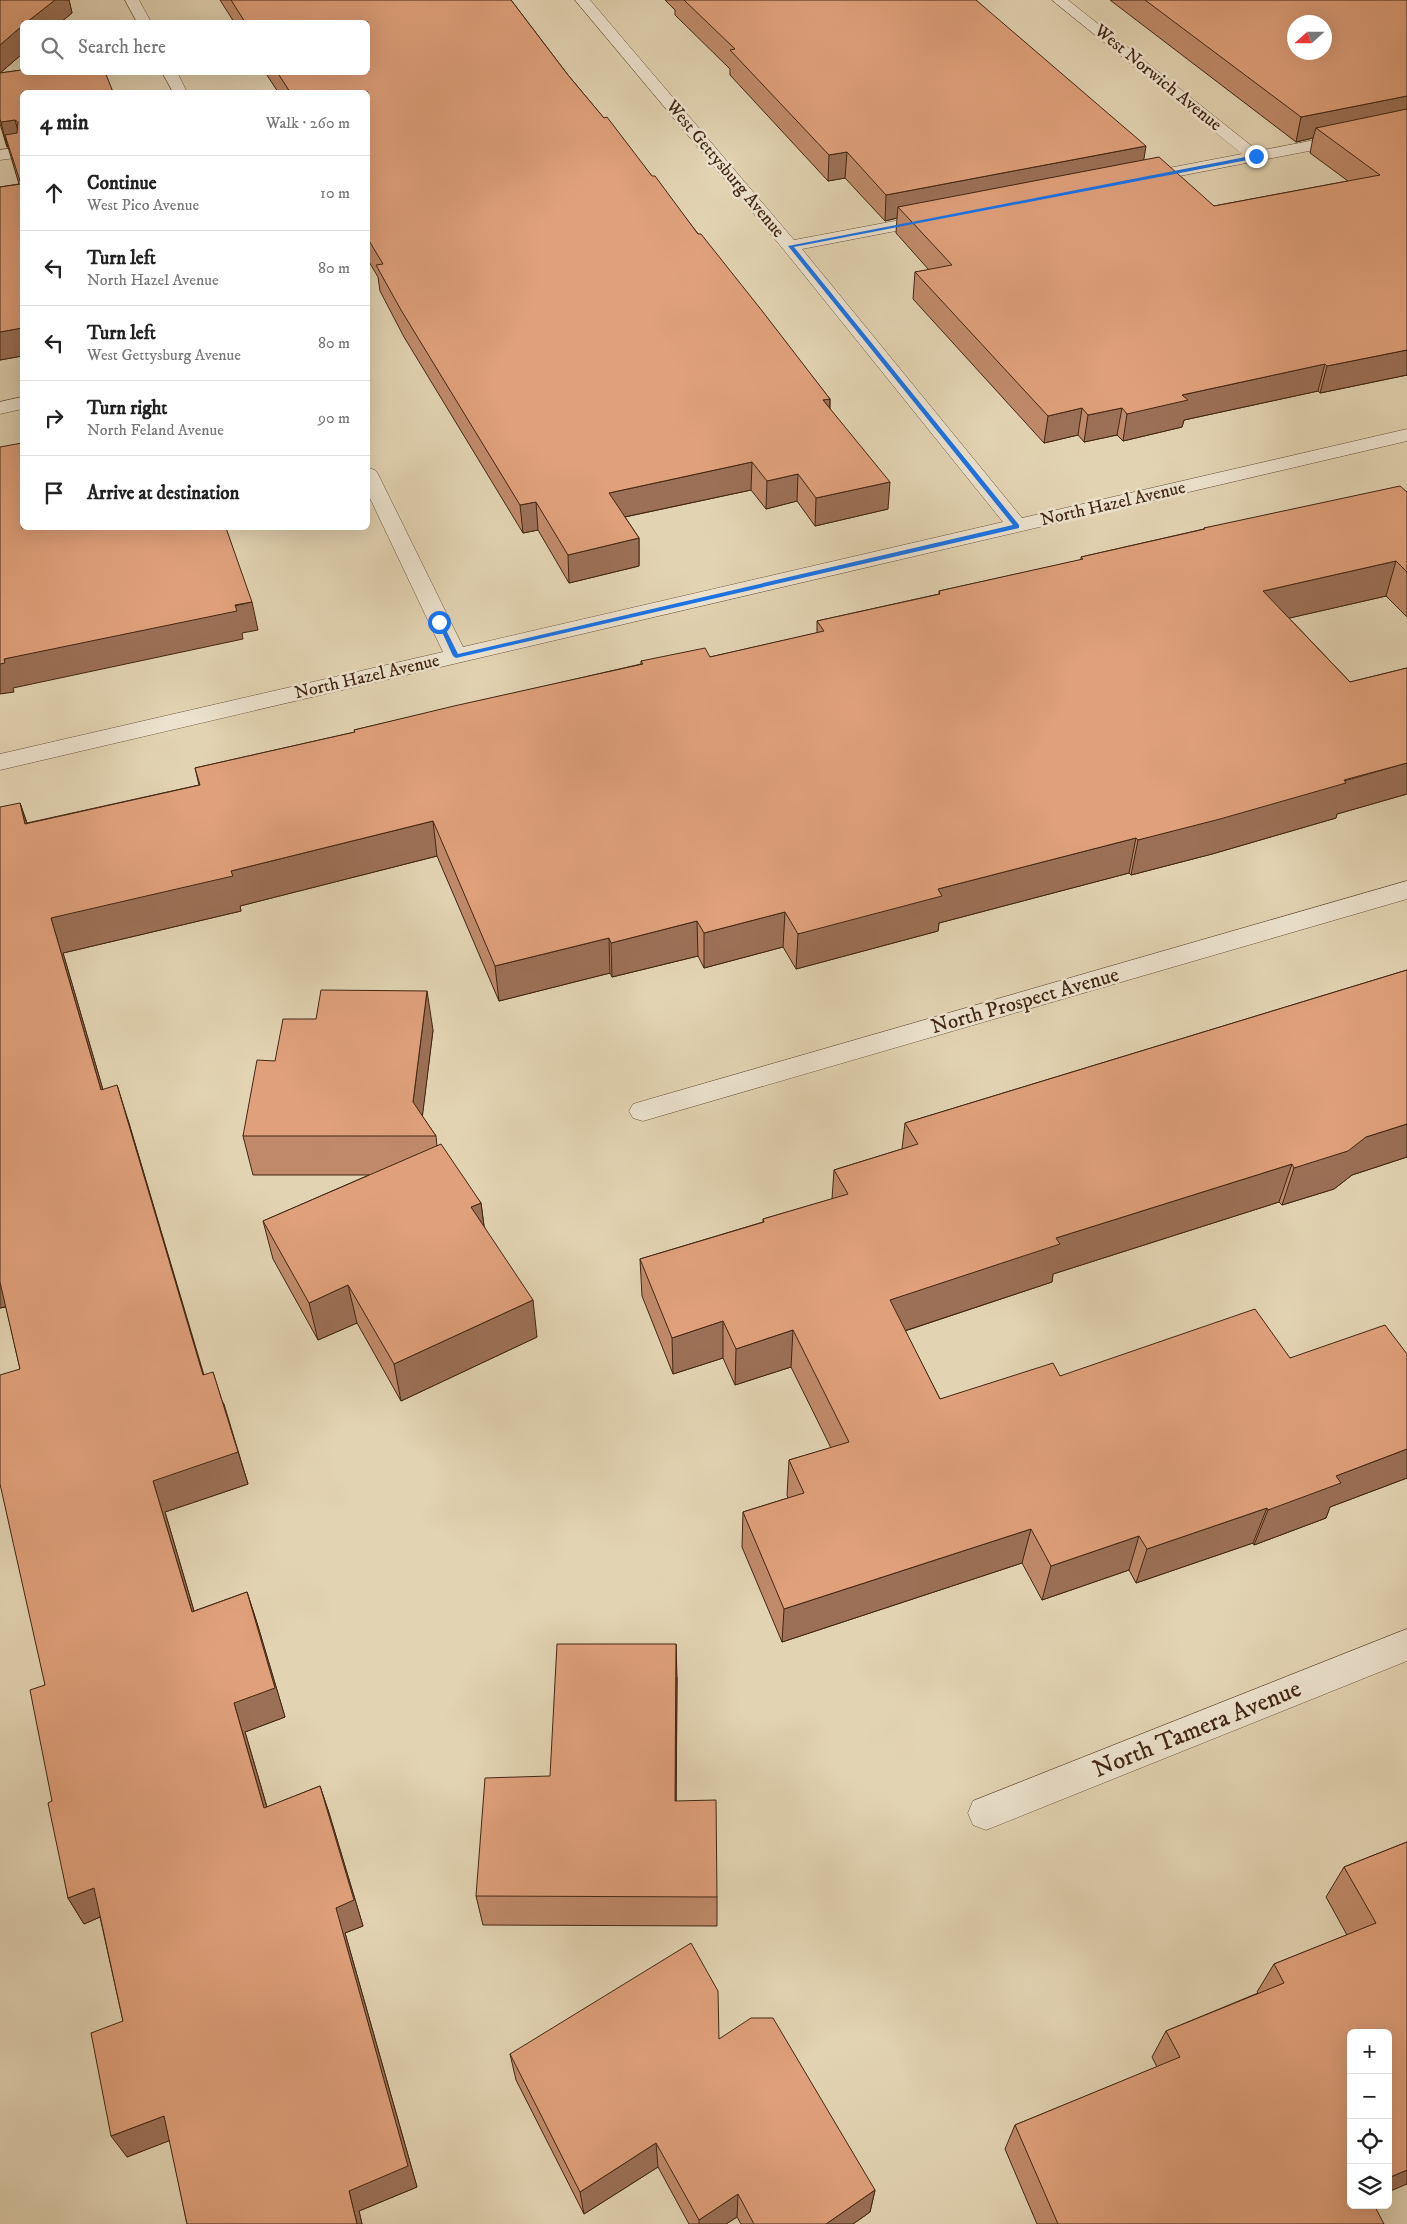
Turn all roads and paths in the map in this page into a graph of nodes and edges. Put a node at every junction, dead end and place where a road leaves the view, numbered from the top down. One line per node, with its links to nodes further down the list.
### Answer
1 (132, 0): 4 (street)
2 (582, 0): 13 (street, West Gettysburg Avenue)
3 (1059, 0): 10 (street, West Norwich Avenue)
4 (143, 20)
5 (171, 75): 6 (street)
6 (179, 90)
7 (1407, 128): 10 (street)
8 (20, 152): 9 (street)
9 (0, 156)
10 (1256, 156): 11 (street)
11 (1120, 183)
12 (945, 216): 13 (street)
13 (790, 246): 18 (street, West Gettysburg Avenue)
14 (20, 403): 15 (street)
15 (0, 408)
16 (1404, 440): 18 (street, North Hazel Avenue)
17 (370, 478): 19 (street)
18 (1017, 526): 19 (street, North Hazel Avenue)
19 (456, 656): 20 (street, North Hazel Avenue)
20 (0, 762)
21 (1407, 890): 22 (street, North Prospect Avenue)
22 (643, 1111)
23 (1407, 1645): 24 (street, North Tamera Avenue)
24 (986, 1813)

